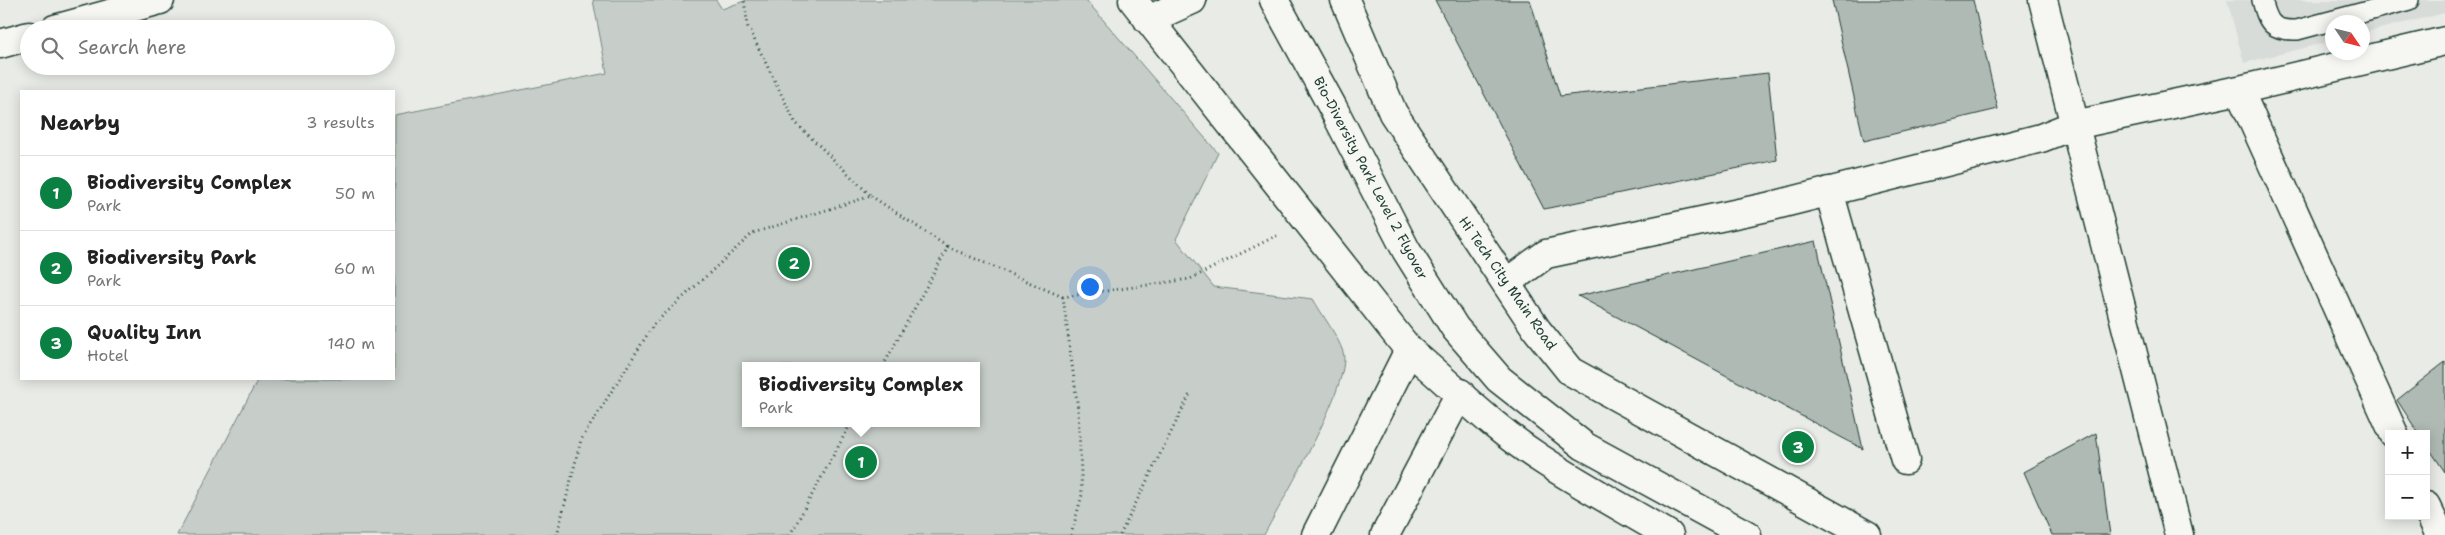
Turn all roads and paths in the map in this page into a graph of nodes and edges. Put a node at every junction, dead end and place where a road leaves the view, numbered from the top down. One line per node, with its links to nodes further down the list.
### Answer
1 (160, 0): 10 (street)
2 (744, 0): 17 (path)
3 (1192, 0): 9 (street)
4 (1274, 0): 37 (street, Bio-Diversity Park Level 2 Flyover)
5 (2043, 0): 15 (street)
6 (2262, 0): 7 (lane)
7 (2409, 0)
8 (1351, 5): 20 (street, Hi Tech City Main Road)
9 (1140, 10): 18 (street)
10 (88, 20)
11 (20, 38): 13 (street)
12 (2445, 41): 14 (street)
13 (0, 44)
14 (2239, 90): 15 (street); 27 (street)
15 (2074, 125): 16 (street); 39 (street)
16 (1829, 192): 20 (street); 28 (street)
17 (871, 196): 19 (path); 30 (path)
18 (1308, 221): 21 (path); 22 (street)
19 (948, 247): 21 (path); 23 (path)
20 (1506, 283): 38 (street, Hi Tech City Main Road)
21 (1063, 297): 32 (path)
22 (1409, 350): 25 (street); 34 (street)
23 (885, 362)
24 (1191, 392): 33 (path)
25 (1460, 393): 35 (street); 36 (street)
26 (849, 427): 31 (path)
27 (2392, 430)
28 (1905, 460)
29 (2430, 514): 40 (street)
30 (556, 535)
31 (790, 535)
32 (1071, 535)
33 (1120, 535)
34 (1316, 535)
35 (1385, 535)
36 (1669, 535)
37 (1747, 535)
38 (1867, 535)
39 (2179, 535)
40 (2440, 535)

